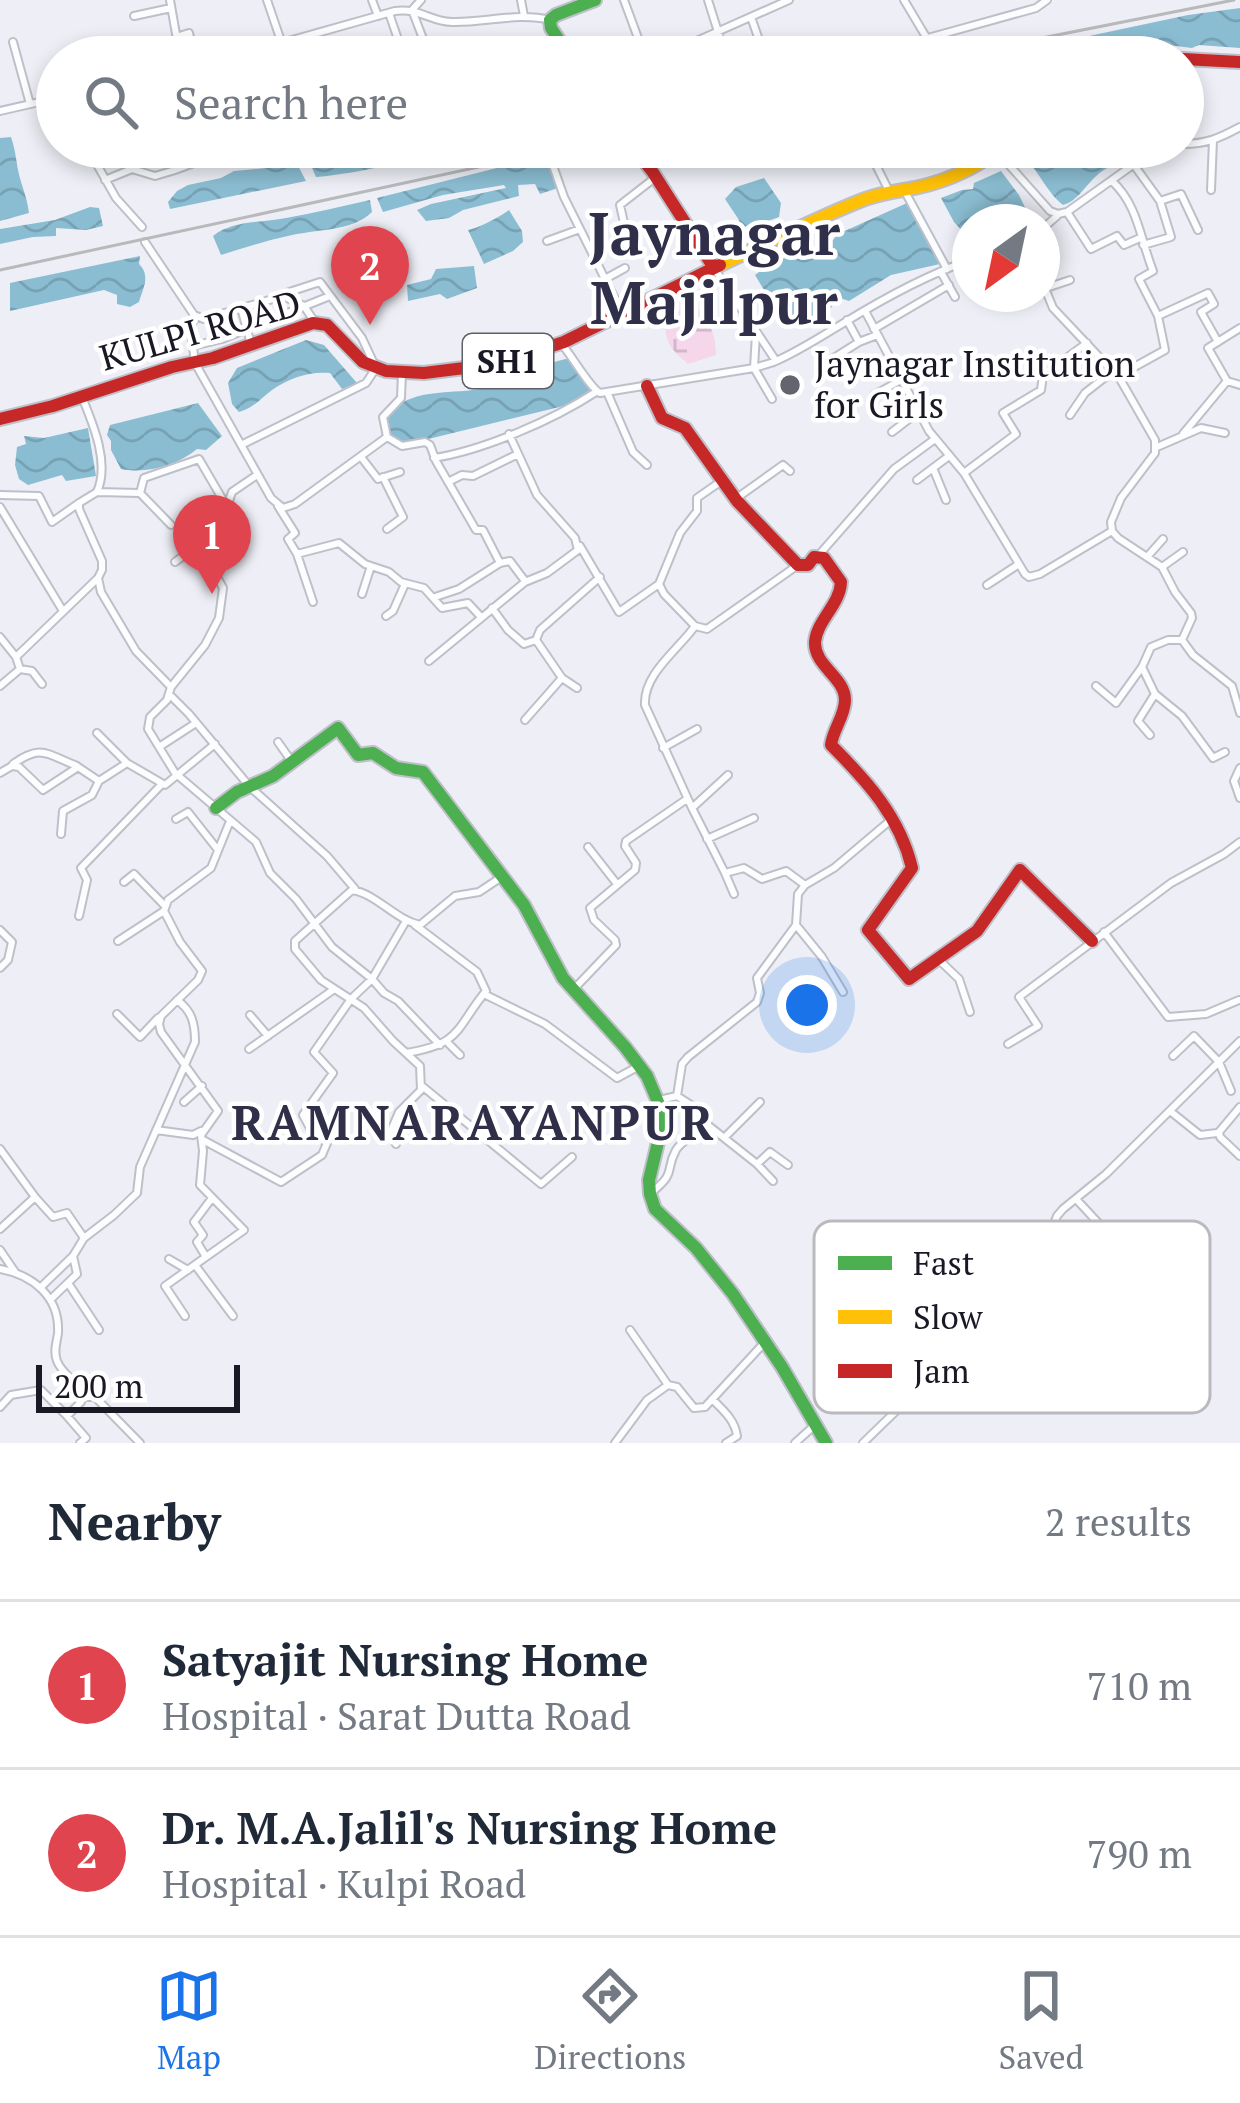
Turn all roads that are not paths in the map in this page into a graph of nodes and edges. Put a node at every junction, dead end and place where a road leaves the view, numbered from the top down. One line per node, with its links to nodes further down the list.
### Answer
1 (267, 0): 23 (street)
2 (372, 0): 17 (street)
3 (398, 0): 13 (street)
4 (422, 0): 14 (street)
5 (521, 0): 18 (street)
6 (595, 0): 20 (street)
7 (624, 0): 28 (street)
8 (708, 0): 21 (street)
9 (789, 0): 19 (street)
10 (904, 0): 32 (street)
11 (1047, 0): 33 (street)
12 (170, 4): 16 (street); 22 (street)
13 (401, 10): 14 (street); 15 (street)
14 (412, 10): 18 (street); 26 (street)
15 (389, 13): 17 (street); 25 (street)
16 (134, 16)
17 (378, 16): 24 (street)
18 (524, 16): 20 (street)
19 (751, 17): 21 (street); 31 (street)
20 (550, 20): 27 (street)
21 (718, 31): 29 (street); 30 (street)
22 (176, 36)
23 (279, 36)
24 (309, 36)
25 (397, 36)
26 (422, 36)
27 (556, 36)
28 (637, 36)
29 (706, 36)
30 (720, 36)
31 (758, 36)
32 (927, 36)
33 (935, 36)
34 (13, 42): 38 (street)
35 (1204, 60): 36 (street)
36 (1240, 62)
37 (36, 103): 38 (street)
38 (30, 104): 39 (street)
39 (0, 111)
40 (1240, 127): 41 (street)
41 (1214, 140): 42 (street); 56 (street)
42 (1204, 141)
43 (98, 168): 53 (street)
44 (180, 168): 53 (street)
45 (554, 168): 61 (street)
46 (649, 168): 52 (street)
47 (881, 168): 55 (street)
48 (968, 168): 55 (street, KULPI ROAD / SH1)
49 (1013, 168): 58 (street)
50 (1130, 168): 54 (street)
51 (1136, 168): 57 (street)
52 (656, 177): 59 (street); 68 (street)
53 (105, 180): 60 (street)
54 (1112, 181): 58 (street); 65 (street)
55 (896, 190): 68 (street, KULPI ROAD / SH1); 69 (street)
56 (1211, 190)
57 (1160, 201): 62 (street); 65 (street)
58 (1062, 213): 65 (street)
59 (624, 223)
60 (142, 227)
61 (580, 229): 63 (street); 70 (street)
62 (1198, 230)
63 (547, 241)
64 (145, 242): 84 (street)
65 (1142, 242): 85 (street)
66 (952, 267): 69 (street)
67 (625, 268): 70 (street)
68 (714, 268): 83 (street, KULPI ROAD / SH1); 91 (street)
69 (944, 270): 73 (street); 81 (street)
70 (604, 279): 83 (street)
71 (1070, 280): 72 (street)
72 (1060, 282)
73 (949, 285): 74 (street); 90 (street)
74 (952, 290)
75 (278, 296): 76 (street); 79 (street); 80 (street)
76 (330, 296): 79 (street); 101 (street)
77 (1226, 300): 78 (street)
78 (1214, 304): 85 (street); 93 (street)
79 (304, 306): 87 (street); 89 (street)
80 (241, 308): 84 (street); 89 (street)
81 (865, 311): 86 (street); 90 (street)
82 (1058, 312): 95 (street)
83 (622, 314): 94 (street, KULPI ROAD / SH1)
84 (194, 315): 97 (street)
85 (1158, 316): 104 (street)
86 (847, 320): 92 (street); 98 (street)
87 (316, 323): 96 (street, KULPI ROAD); 101 (street, KULPI ROAD / SH1)
88 (1240, 328): 93 (street)
89 (248, 329): 96 (street); 97 (street)
90 (876, 332): 92 (street); 105 (street)
91 (756, 333): 98 (street); 102 (street)
92 (859, 342): 99 (street)
93 (1218, 342): 106 (street)
94 (560, 343): 103 (street, KULPI ROAD / SH1); 109 (street)
95 (1087, 343): 104 (street); 133 (street)
96 (251, 344): 100 (street, KULPI ROAD)
97 (193, 346): 100 (street)
98 (776, 361): 102 (street)
99 (829, 361)
100 (195, 363): 112 (street, KULPI ROAD); 123 (street)
101 (376, 368): 103 (street, KULPI ROAD / SH1); 123 (street)
102 (754, 368): 108 (street); 113 (street)
103 (402, 373): 121 (street)
104 (1116, 373): 115 (street); 124 (street)
105 (901, 380): 111 (street); 114 (street)
106 (1227, 381): 107 (street); 120 (street)
107 (1240, 385)
108 (647, 386): 110 (street); 138 (street)
109 (596, 392): 110 (street); 119 (street)
110 (607, 392): 129 (street)
111 (874, 395)
112 (82, 397): 116 (street, KULPI ROAD); 139 (street)
113 (772, 399)
114 (918, 412): 117 (street); 122 (street)
115 (1070, 415)
116 (0, 418)
117 (892, 432)
118 (1225, 433): 120 (street)
119 (509, 434): 125 (street); 128 (street)
120 (1180, 436): 124 (street)
121 (387, 437): 127 (street); 128 (street)
122 (935, 439): 126 (street); 156 (street)
123 (241, 445): 134 (street)
124 (1157, 447): 150 (street)
125 (518, 454): 137 (street); 151 (street)
126 (949, 456): 130 (street); 133 (street)
127 (361, 457): 135 (street); 145 (street)
128 (434, 458): 137 (street)
129 (647, 464)
130 (933, 468): 136 (street); 143 (street)
131 (790, 471): 142 (street)
132 (400, 472): 135 (street)
133 (964, 473): 160 (street)
134 (257, 475): 145 (street); 147 (street)
135 (383, 477): 149 (street)
136 (916, 480)
137 (448, 482): 159 (street)
138 (719, 482): 142 (street); 168 (street)
139 (97, 492): 140 (street); 144 (street)
140 (140, 493): 147 (street); 148 (street)
141 (0, 495): 144 (street)
142 (734, 500): 162 (street)
143 (946, 500)
144 (79, 503): 165 (street)
145 (277, 505): 155 (street)
146 (0, 507): 174 (street)
147 (227, 508): 153 (street)
148 (171, 524)
149 (387, 529)
150 (1112, 531): 157 (street); 160 (street)
151 (575, 538): 164 (street); 166 (street)
152 (1163, 539): 157 (street)
153 (199, 544): 158 (street); 190 (street)
154 (1183, 552): 163 (street)
155 (297, 554): 161 (street); 172 (street)
156 (818, 556): 162 (street); 219 (street)
157 (1147, 556): 163 (street)
158 (175, 562)
159 (500, 563): 166 (street); 171 (street)
160 (1018, 564): 169 (street)
161 (370, 566): 167 (street); 170 (street)
162 (799, 566): 177 (street)
163 (1162, 567): 180 (street)
164 (600, 577): 168 (street); 179 (street)
165 (98, 578): 174 (street); 190 (street)
166 (525, 582): 173 (street)
167 (405, 584): 171 (street); 175 (street)
168 (659, 584): 177 (street)
169 (986, 585)
170 (362, 594)
171 (433, 598): 176 (street)
172 (313, 602)
173 (492, 608): 176 (street); 179 (street)
174 (62, 611): 181 (street)
175 (386, 616)
176 (481, 617): 182 (street)
177 (694, 626): 201 (street)
178 (0, 638): 181 (street)
179 (536, 640): 185 (street)
180 (1182, 640): 183 (street); 192 (street)
181 (16, 657): 184 (street)
182 (429, 661)
183 (1142, 667): 188 (street); 191 (street)
184 (20, 669): 186 (street); 187 (street)
185 (562, 678): 189 (street); 193 (street)
186 (43, 684)
187 (0, 686)
188 (1096, 686)
189 (577, 688)
190 (170, 691): 194 (street); 200 (street)
191 (1155, 694): 197 (street); 202 (street)
192 (1240, 713)
193 (525, 720)
194 (196, 723): 199 (street); 200 (street)
195 (698, 729): 201 (street)
196 (98, 733): 204 (street)
197 (1150, 735)
198 (278, 742): 203 (street)
199 (215, 744): 208 (street); 212 (street)
200 (158, 748): 208 (street)
201 (663, 748): 214 (street)
202 (1225, 752)
203 (292, 762): 212 (street); 227 (street)
204 (127, 763): 210 (street); 211 (street)
205 (78, 767): 207 (street); 207 (street); 210 (street)
206 (1240, 768): 213 (street)
207 (2, 771)
208 (177, 774): 211 (street); 215 (street)
209 (728, 775): 216 (street)
210 (99, 781): 221 (street)
211 (161, 784): 234 (street)
212 (250, 787): 215 (street); 231 (street)
213 (1240, 798)
214 (687, 799): 216 (street); 229 (street)
215 (215, 808): 220 (street)
216 (692, 808): 222 (street)
217 (754, 818): 222 (street)
218 (176, 819): 225 (street)
219 (892, 819): 230 (street); 243 (street)
220 (230, 821): 225 (street); 236 (street)
221 (61, 834)
222 (707, 839): 226 (street)
223 (1240, 842): 240 (street)
224 (588, 847): 229 (street)
225 (218, 850): 233 (street)
226 (725, 873): 230 (street); 232 (street)
227 (503, 876): 237 (street); 247 (street)
228 (124, 882): 233 (street)
229 (617, 884): 247 (street)
230 (805, 885): 238 (street)
231 (355, 889): 235 (street); 236 (street)
232 (734, 894)
233 (165, 908): 241 (street); 252 (street)
234 (79, 916)
235 (406, 921): 237 (street); 245 (street)
236 (313, 922): 245 (street); 246 (street)
237 (415, 925): 249 (street)
238 (796, 926): 248 (street); 272 (street)
239 (0, 930): 244 (street)
240 (1104, 932): 242 (street); 251 (street)
241 (118, 941)
242 (1092, 941): 243 (street); 261 (street)
243 (938, 958): 253 (street)
244 (0, 968)
245 (372, 979): 250 (street); 260 (street)
246 (333, 990): 250 (street); 258 (street)
247 (573, 990): 268 (street)
248 (843, 992)
249 (484, 994): 260 (street); 268 (street)
250 (351, 999): 263 (street); 283 (street)
251 (1239, 999): 255 (street)
252 (177, 1000): 257 (street); 267 (street)
253 (970, 1012)
254 (116, 1014): 257 (street)
255 (1240, 1014)
256 (250, 1015): 258 (street)
257 (160, 1016): 267 (street)
258 (268, 1036): 262 (street)
259 (1240, 1041): 266 (street)
260 (443, 1043): 263 (street); 264 (street)
261 (1008, 1044)
262 (249, 1049)
263 (406, 1053): 269 (street)
264 (460, 1055)
265 (1173, 1057): 266 (street)
266 (1219, 1062): 271 (street); 277 (street)
267 (186, 1063): 270 (street); 280 (street)
268 (641, 1065): 273 (street)
269 (422, 1085): 284 (street); 287 (street)
270 (202, 1086): 274 (street); 279 (street)
271 (1231, 1091)
272 (677, 1096): 273 (street); 278 (street)
273 (659, 1100): 291 (street)
274 (184, 1102)
275 (760, 1102): 282 (street)
276 (1240, 1107): 281 (street)
277 (1170, 1111): 281 (street); 294 (street)
278 (709, 1126): 282 (street); 291 (street)
279 (204, 1129): 280 (street); 283 (street)
280 (155, 1130): 298 (street)
281 (1219, 1132): 286 (street)
282 (725, 1137): 288 (street)
283 (202, 1140): 293 (street)
284 (396, 1144)
285 (0, 1149): 292 (street)
286 (1240, 1156)
287 (572, 1157)
288 (757, 1164): 289 (street); 290 (street)
289 (788, 1165)
290 (773, 1181)
291 (649, 1195): 313 (street)
292 (35, 1197): 297 (street); 298 (street)
293 (212, 1198): 301 (street); 301 (street)
294 (1076, 1199): 295 (street); 296 (street)
295 (1055, 1221)
296 (1096, 1221)
297 (0, 1229)
298 (84, 1238): 300 (street)
299 (0, 1250): 305 (street)
300 (74, 1256): 306 (street); 307 (street)
301 (206, 1257): 303 (street)
302 (170, 1259): 303 (street)
303 (191, 1267): 309 (street); 310 (street)
304 (0, 1269): 305 (street)
305 (15, 1272): 307 (street)
306 (68, 1283): 308 (street); 311 (street)
307 (40, 1288): 308 (street)
308 (51, 1299): 315 (street)
309 (185, 1316)
310 (233, 1316)
311 (99, 1330)
312 (629, 1330): 314 (street)
313 (765, 1342): 316 (street); 320 (street)
314 (668, 1384): 316 (street); 323 (street)
315 (82, 1397): 319 (street); 322 (street)
316 (712, 1399): 324 (street)
317 (0, 1407): 319 (street)
318 (894, 1413): 327 (street)
319 (67, 1416): 321 (street)
320 (816, 1424): 325 (street); 326 (street)
321 (80, 1443)
322 (140, 1443)
323 (615, 1443)
324 (726, 1443)
325 (795, 1443)
326 (826, 1443)
327 (863, 1443)

